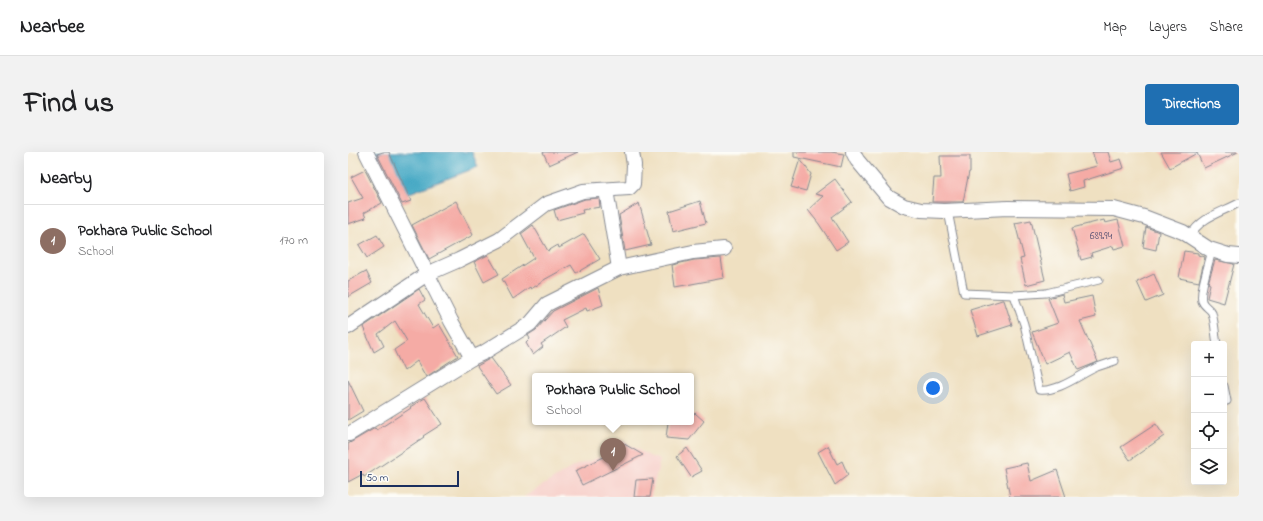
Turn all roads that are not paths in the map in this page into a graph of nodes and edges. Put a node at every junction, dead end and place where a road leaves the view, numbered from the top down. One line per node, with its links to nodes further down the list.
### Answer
1 (366, 152): 12 (street)
2 (632, 152): 4 (street)
3 (853, 152): 6 (street)
4 (606, 190): 11 (street); 12 (street)
5 (1239, 203): 7 (lane)
6 (948, 211): 7 (street); 14 (lane)
7 (1190, 236): 9 (street)
8 (724, 249): 11 (street)
9 (1212, 250): 10 (street); 16 (lane)
10 (1239, 256)
11 (619, 268): 17 (street)
12 (427, 274): 15 (street); 17 (street)
13 (1099, 280): 14 (lane)
14 (1014, 295): 18 (lane)
15 (348, 327)
16 (1216, 341)
17 (472, 358): 19 (street)
18 (1115, 361)
19 (349, 434)

